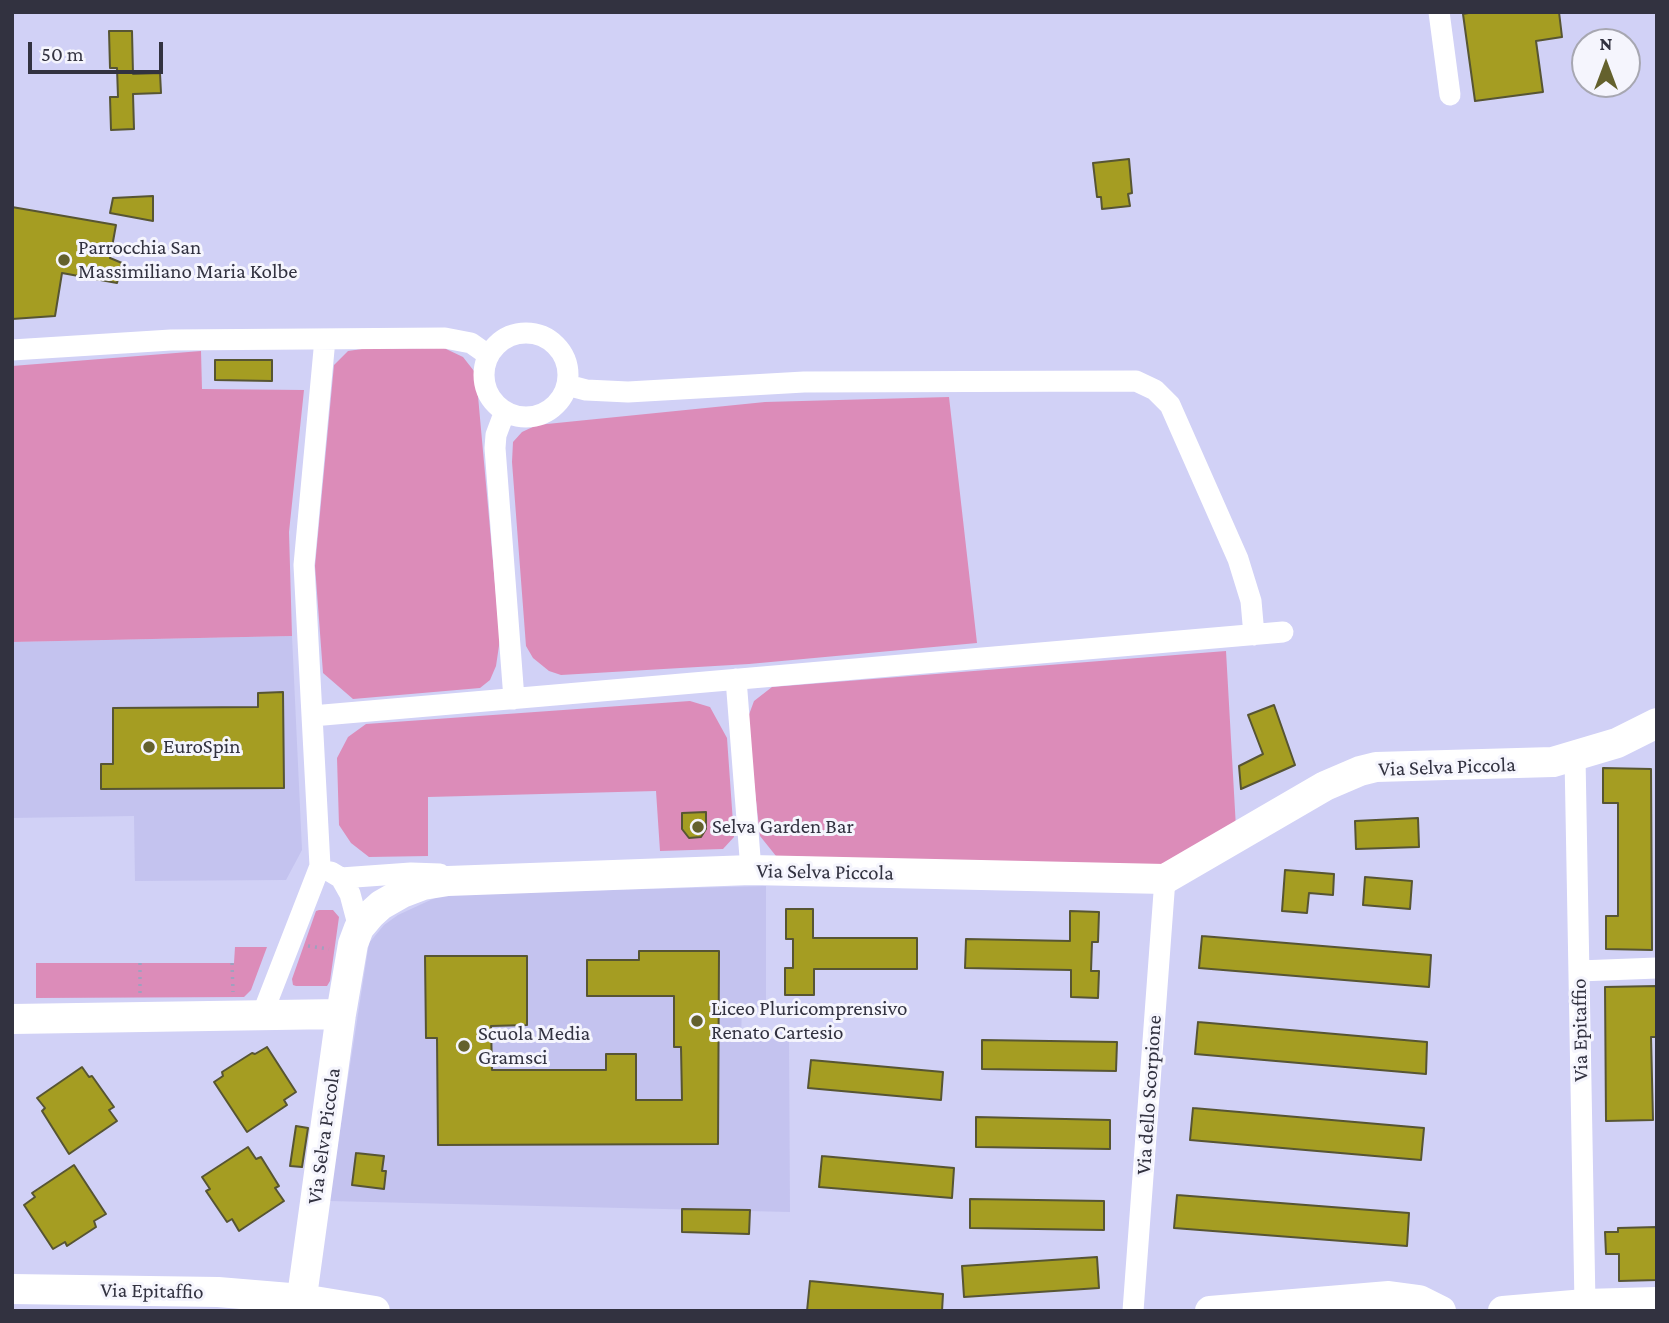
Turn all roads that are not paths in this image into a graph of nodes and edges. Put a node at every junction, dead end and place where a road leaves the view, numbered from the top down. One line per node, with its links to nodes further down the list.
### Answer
1 (1440, 12): 2 (street)
2 (1450, 95)
3 (324, 339): 4 (street); 5 (street); 12 (street)
4 (12, 350)
5 (488, 355): 6 (street); 7 (street)
6 (567, 385): 7 (street); 9 (street)
7 (505, 411): 11 (street)
8 (1283, 632): 9 (street)
9 (1254, 635): 10 (street)
10 (736, 679): 11 (street); 16 (street)
11 (514, 699): 12 (street)
12 (312, 716): 15 (street)
13 (1657, 723): 14 (street, Via Selva Piccola)
14 (1575, 757): 18 (street, Via Selva Piccola); 22 (street, Via Epitaffio)
15 (320, 866): 17 (street); 24 (street)
16 (751, 870): 18 (street, Via Selva Piccola); 19 (street, Via Selva Piccola)
17 (341, 878): 19 (street); 20 (street)
18 (1165, 879): 32 (street, Via dello Scorpione)
19 (481, 880): 20 (street, Via Selva Piccola)
20 (355, 940): 23 (street, Via Selva Piccola)
21 (1657, 968): 22 (street)
22 (1579, 971): 29 (street, Via Epitaffio)
23 (341, 1014): 24 (street); 28 (street, Via Selva Piccola)
24 (262, 1015): 25 (street)
25 (12, 1019)
26 (12, 1289): 28 (street, Via Epitaffio)
27 (1657, 1302): 29 (street)
28 (301, 1305): 31 (street, Via Epitaffio)
29 (1601, 1306): 34 (street)
30 (1434, 1309): 33 (street)
31 (375, 1311)
32 (1133, 1311)
33 (1210, 1311)
34 (1503, 1311)

